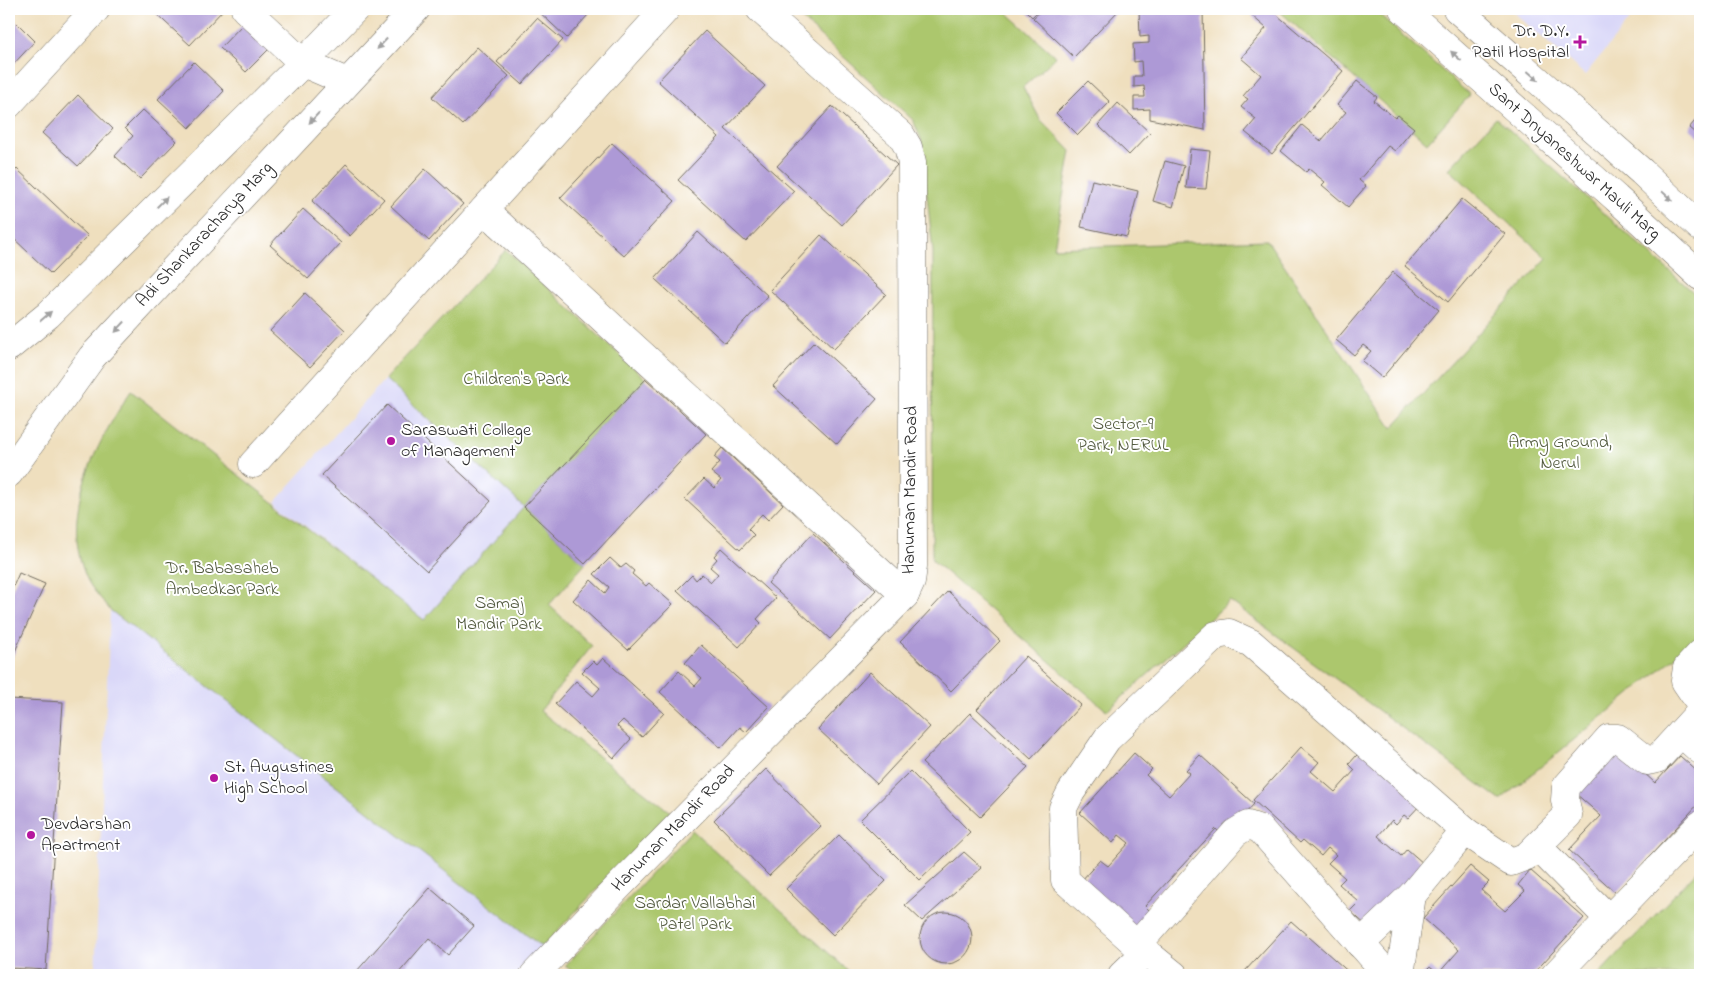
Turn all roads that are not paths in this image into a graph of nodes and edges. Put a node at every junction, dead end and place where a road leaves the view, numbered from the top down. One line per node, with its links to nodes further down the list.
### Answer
1 (96, 9): 11 (street)
2 (245, 9): 9 (street)
3 (355, 9): 9 (street)
4 (416, 9): 10 (street, Adi Shankaracharya Marg, one-way to 10)
5 (666, 9): 14 (street)
6 (760, 9): 20 (street, Hanuman Mandir Road)
7 (1402, 9): 13 (street, Sant Dnyaneshwar Mauli Marg, one-way to 7)
8 (1457, 9): 12 (street, Sant Dnyaneshwar Mauli Marg, one-way to 12)
9 (303, 63): 10 (street); 17 (street, one-way to 9)
10 (347, 82): 19 (street, Adi Shankaracharya Marg, one-way to 19)
11 (9, 104)
12 (1642, 172): 13 (street); 15 (street, Sant Dnyaneshwar Mauli Marg, one-way to 15)
13 (1616, 198): 16 (street, Sant Dnyaneshwar Mauli Marg)
14 (484, 210): 18 (street); 20 (street)
15 (1700, 228)
16 (1700, 276)
17 (9, 347)
18 (253, 464)
19 (9, 473)
20 (905, 595): 30 (street, Hanuman Mandir Road)
21 (1700, 654): 22 (street)
22 (1691, 741): 25 (street)
23 (1700, 825): 27 (street)
24 (1465, 831): 25 (street); 26 (street); 29 (street)
25 (1537, 846): 27 (street)
26 (1412, 895): 28 (street); 34 (street)
27 (1608, 918): 35 (street)
28 (1360, 944): 29 (street); 33 (street)
29 (1142, 948): 31 (street); 32 (street)
30 (534, 975)
31 (1122, 975)
32 (1174, 975)
33 (1388, 975)
34 (1400, 975)
35 (1555, 975)

